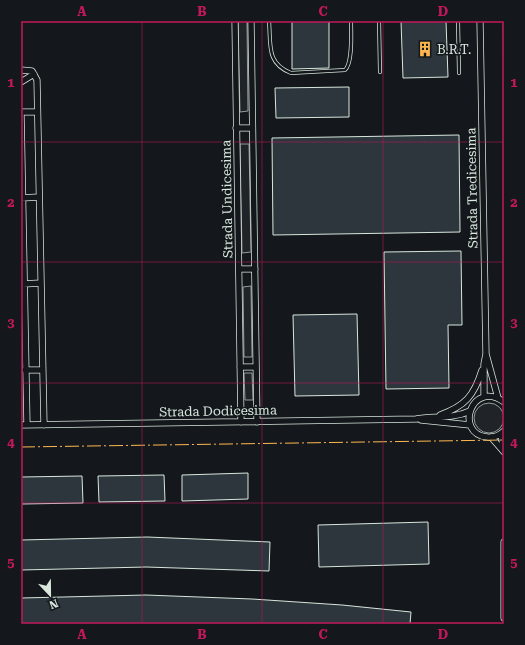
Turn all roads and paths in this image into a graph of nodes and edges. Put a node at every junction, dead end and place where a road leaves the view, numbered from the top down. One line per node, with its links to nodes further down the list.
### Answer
1 (235, 21): 15 (street, Strada Undicesima)
2 (251, 21): 16 (street, Strada Undicesima)
3 (270, 21): 4 (lane)
4 (351, 21)
5 (379, 21): 9 (lane)
6 (458, 21): 10 (lane)
7 (480, 21): 23 (street, Strada Tredicesima)
8 (21, 70): 11 (street)
9 (380, 72)
10 (459, 73)
11 (34, 74): 12 (street); 14 (street)
12 (21, 82)
13 (21, 112): 14 (street); 17 (street)
14 (37, 112): 18 (street)
15 (236, 128): 16 (street, Strada Undicesima); 19 (street, Strada Undicesima)
16 (252, 128): 20 (street, Strada Undicesima)
17 (21, 198): 18 (street); 21 (street)
18 (39, 198): 22 (street)
19 (239, 269): 20 (street, Strada Undicesima); 25 (street, Strada Undicesima)
20 (255, 269): 26 (street, Strada Undicesima)
21 (23, 284): 22 (street); 27 (street)
22 (41, 284): 28 (street)
23 (486, 354): 24 (street); 30 (street)
24 (484, 364): 29 (street); 33 (street)
25 (240, 367): 26 (street); 35 (street, Strada Undicesima)
26 (256, 367): 36 (street, Strada Undicesima)
27 (25, 370): 28 (street); 37 (street)
28 (42, 370): 38 (street)
29 (484, 397): 30 (street); 32 (street)
30 (498, 398): 31 (street)
31 (504, 402)
32 (470, 411): 33 (street); 39 (street)
33 (436, 416): 34 (street)
34 (416, 419): 36 (street, Strada Dodicesima); 39 (street)
35 (241, 422): 36 (street, Strada Dodicesima); 38 (street, Strada Dodicesima)
36 (257, 422)
37 (24, 425): 38 (street, Strada Dodicesima)
38 (44, 425)
39 (470, 425): 41 (street)
40 (503, 432): 41 (street); 42 (street)
41 (491, 437): 42 (street)
42 (504, 451)
43 (504, 542): 44 (street)
44 (504, 618)

